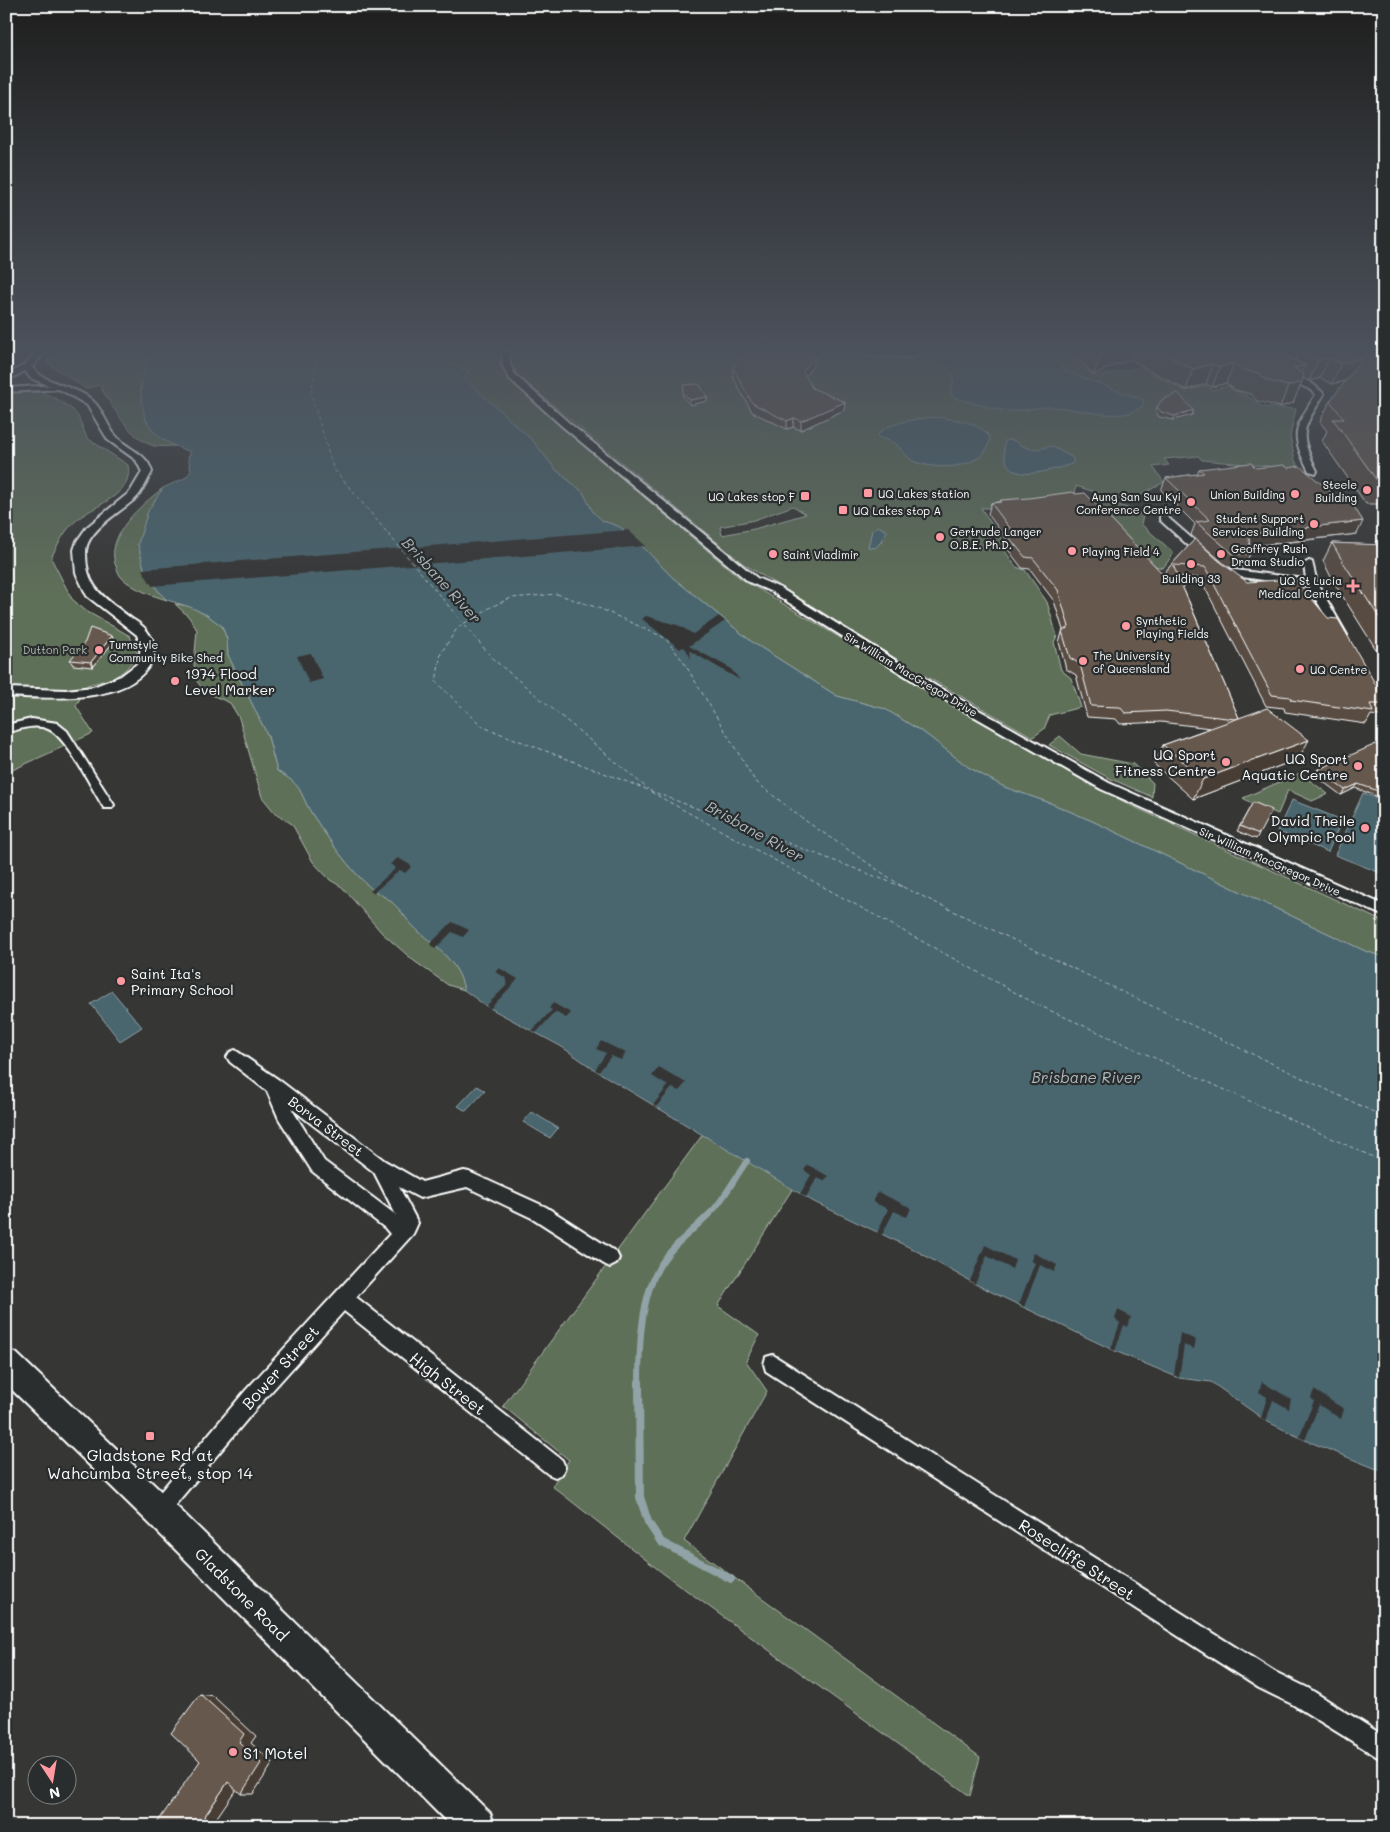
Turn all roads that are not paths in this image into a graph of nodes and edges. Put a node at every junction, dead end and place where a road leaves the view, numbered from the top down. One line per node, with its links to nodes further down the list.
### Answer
1 (109, 433): 9 (street)
2 (577, 433): 12 (street, Sir William MacGregor Drive)
3 (1301, 433): 4 (street)
4 (1313, 471)
5 (1163, 518): 7 (street)
6 (1309, 564): 7 (street)
7 (1312, 582): 8 (street)
8 (1347, 644)
9 (6, 692)
10 (6, 729): 11 (street)
11 (108, 805)
12 (1384, 912)
13 (235, 1057): 14 (street, Borva Street)
14 (273, 1085): 15 (street, Borva Street); 16 (street, Borva Street)
15 (380, 1167): 16 (street, Borva Street); 17 (street, Borva Street)
16 (404, 1231): 18 (street, Bower Street)
17 (610, 1258)
18 (342, 1298): 21 (street, High Street); 22 (street, Bower Street)
19 (773, 1364): 23 (street, Rosecliffe Street)
20 (8, 1368): 22 (main road, Gladstone Road)
21 (555, 1467)
22 (158, 1510): 24 (main road, Gladstone Road)
23 (1384, 1750)
24 (477, 1826)

